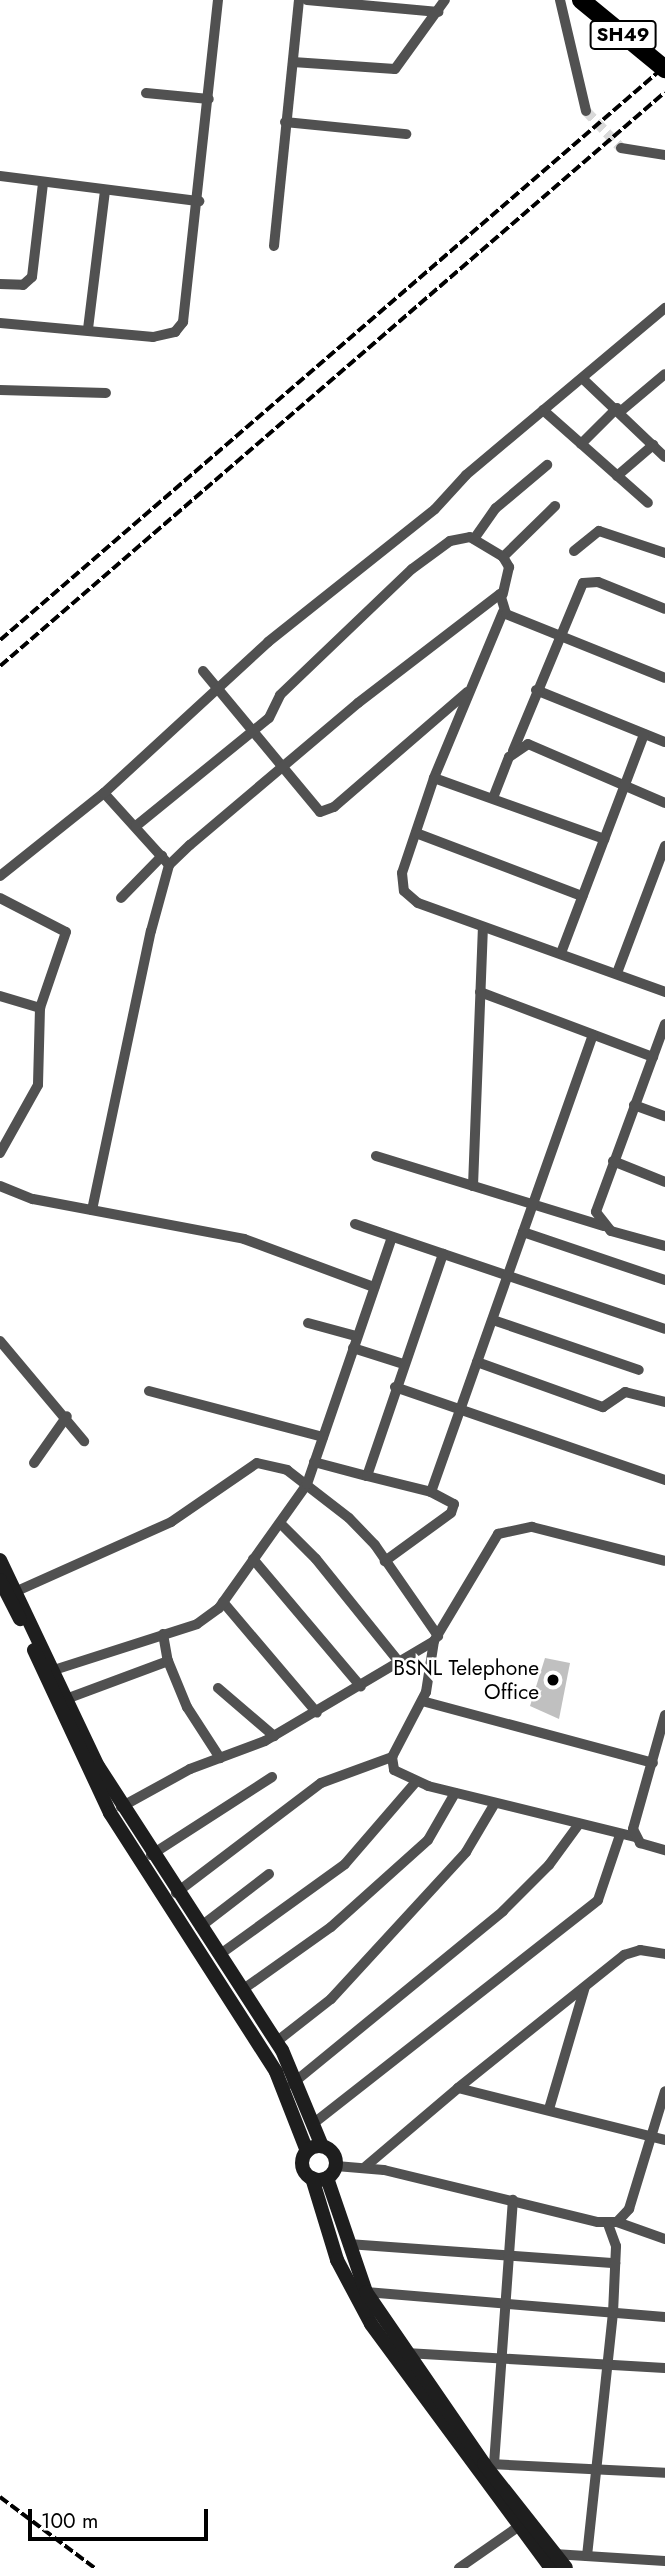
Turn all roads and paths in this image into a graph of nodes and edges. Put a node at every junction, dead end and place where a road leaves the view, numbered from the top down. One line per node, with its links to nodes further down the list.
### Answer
1 (219, 0): 11 (street)
2 (299, 0): 8 (street)
3 (307, 0): 7 (street)
4 (445, 0): 7 (street)
5 (560, 0): 12 (street)
6 (581, 0): 9 (main road, SH49)
7 (438, 12): 8 (street)
8 (293, 62): 13 (street)
9 (665, 69)
10 (146, 93): 11 (street)
11 (209, 99): 20 (street)
12 (586, 111)
13 (285, 122): 14 (street); 21 (street)
14 (406, 134)
15 (621, 148): 16 (street)
16 (665, 155)
17 (0, 176): 18 (street)
18 (43, 183): 19 (street); 22 (street)
19 (105, 191): 20 (street); 25 (street)
20 (199, 201): 25 (street)
21 (274, 246)
22 (0, 284)
23 (665, 308): 27 (street)
24 (0, 323): 25 (street)
25 (88, 329)
26 (665, 374): 31 (street)
27 (583, 379): 30 (street); 31 (street)
28 (0, 390): 29 (street)
29 (106, 393)
30 (543, 410): 32 (street); 49 (street)
31 (619, 410): 32 (street); 33 (street)
32 (581, 444): 36 (street)
33 (653, 445): 34 (street); 36 (street)
34 (665, 457)
35 (547, 464): 39 (street)
36 (617, 477): 37 (street)
37 (648, 503)
38 (555, 506): 42 (street)
39 (474, 539): 42 (street); 52 (street)
40 (574, 551): 41 (street)
41 (665, 553)
42 (503, 557): 43 (street)
43 (503, 594): 45 (street); 56 (street)
44 (665, 609): 46 (street)
45 (503, 612): 46 (street); 50 (street)
46 (556, 636): 48 (street); 51 (street)
47 (203, 671): 49 (street)
48 (665, 678)
49 (219, 689): 52 (street); 59 (street)
50 (470, 690): 56 (street); 57 (street)
51 (536, 690): 53 (street); 55 (street)
52 (254, 730): 56 (street); 62 (street)
53 (644, 734): 54 (street); 58 (street)
54 (665, 742)
55 (513, 751): 58 (street); 60 (street)
56 (286, 766): 66 (street)
57 (434, 778): 60 (street); 63 (street)
58 (624, 785): 61 (street); 64 (street)
59 (104, 793): 62 (street); 67 (street)
60 (493, 798): 64 (street)
61 (665, 803)
62 (136, 826): 66 (street)
63 (416, 832): 68 (street); 71 (street)
64 (604, 839): 68 (street)
65 (665, 846): 73 (street)
66 (165, 860): 70 (street); 90 (street)
67 (0, 876)
68 (582, 896): 72 (street)
69 (0, 898): 77 (street)
70 (121, 898)
71 (483, 927): 72 (street); 74 (street)
72 (561, 953): 73 (street)
73 (617, 973): 75 (street)
74 (480, 992): 79 (street); 88 (street)
75 (665, 992)
76 (0, 996): 77 (street)
77 (40, 1008): 83 (street)
78 (665, 1024): 80 (street)
79 (593, 1035): 80 (street); 89 (street)
80 (653, 1056): 81 (street)
81 (634, 1105): 82 (street); 85 (street)
82 (665, 1116)
83 (0, 1153)
84 (376, 1156): 88 (street)
85 (613, 1161): 86 (street); 92 (street)
86 (665, 1182)
87 (0, 1186): 90 (street)
88 (473, 1186): 89 (street)
89 (533, 1203): 92 (street); 93 (street)
90 (92, 1210): 99 (street)
91 (355, 1224): 94 (street)
92 (603, 1226): 95 (street)
93 (523, 1232): 97 (street); 98 (street)
94 (392, 1237): 96 (street); 99 (street)
95 (665, 1246)
96 (443, 1254): 97 (street); 106 (street)
97 (508, 1277): 100 (street); 102 (street)
98 (665, 1280)
99 (374, 1287): 104 (street)
100 (493, 1320): 105 (street); 107 (street)
101 (308, 1322): 104 (street)
102 (665, 1329)
103 (0, 1342): 112 (street)
104 (355, 1342): 106 (street); 113 (street)
105 (477, 1362): 110 (street); 111 (street)
106 (403, 1364): 108 (street)
107 (639, 1370)
108 (395, 1387): 111 (street); 117 (street)
109 (149, 1391): 113 (street)
110 (665, 1402)
111 (460, 1408): 118 (street); 120 (street)
112 (67, 1416): 114 (street); 116 (street)
113 (323, 1437): 115 (street)
114 (84, 1441)
115 (314, 1462): 117 (street); 119 (street)
116 (34, 1463)
117 (367, 1476): 120 (street)
118 (665, 1480)
119 (307, 1484): 121 (street); 124 (street); 127 (street)
120 (431, 1492): 124 (street)
121 (281, 1524): 122 (street); 132 (street)
122 (253, 1559): 128 (street); 134 (street)
123 (0, 1560): 127 (main road)
124 (385, 1561): 130 (street)
125 (665, 1561): 130 (street)
126 (0, 1580): 164 (main road)
127 (17, 1591): 133 (main road)
128 (223, 1602): 129 (street); 138 (street)
129 (163, 1634): 131 (street); 133 (street)
130 (436, 1638): 132 (street); 137 (street)
131 (168, 1661): 136 (street); 142 (street)
132 (400, 1663): 134 (street)
133 (54, 1670): 136 (main road)
134 (361, 1687): 138 (street)
135 (218, 1688): 140 (street)
136 (66, 1699): 148 (main road)
137 (422, 1701): 141 (street); 143 (street)
138 (317, 1713): 140 (street)
139 (665, 1715): 143 (street)
140 (274, 1736): 142 (street)
141 (392, 1756): 145 (street); 155 (street)
142 (220, 1758): 148 (street)
143 (653, 1763): 151 (street)
144 (272, 1777): 153 (street)
145 (415, 1783): 146 (street); 158 (street)
146 (456, 1793): 147 (street); 160 (street)
147 (495, 1803): 149 (street); 161 (street)
148 (121, 1807): 153 (main road)
149 (579, 1824): 150 (street); 162 (street)
150 (620, 1835): 151 (street); 167 (street)
151 (635, 1837): 152 (street)
152 (665, 1850)
153 (151, 1855): 155 (main road)
154 (269, 1874): 156 (street)
155 (176, 1892): 156 (main road)
156 (200, 1927): 158 (main road)
157 (665, 1954): 159 (street)
158 (219, 1955): 160 (main road)
159 (586, 1986): 163 (street); 166 (street)
160 (242, 1990): 161 (main road)
161 (276, 2042): 162 (main road)
162 (297, 2080): 164 (street); 167 (main road)
163 (458, 2088): 166 (street); 172 (street)
164 (284, 2091): 171 (main road)
165 (665, 2091): 168 (street)
166 (549, 2109): 168 (street)
167 (314, 2123): 170 (main road)
168 (652, 2136): 169 (street); 176 (street)
169 (665, 2140)
170 (321, 2146): 171 (main road); 173 (main road)
171 (307, 2151): 174 (main road)
172 (365, 2167): 173 (street); 175 (street)
173 (332, 2172): 174 (main road); 178 (main road)
174 (312, 2178): 189 (main road)
175 (513, 2200): 176 (street); 179 (street)
176 (613, 2223): 177 (street); 180 (street)
177 (665, 2239)
178 (348, 2244): 179 (street); 181 (main road)
179 (509, 2255): 180 (street); 182 (street)
180 (615, 2263): 183 (street)
181 (366, 2292): 182 (street); 185 (main road)
182 (506, 2303): 183 (street); 186 (street)
183 (613, 2313): 184 (street); 187 (street)
184 (665, 2317)
185 (406, 2353): 186 (street); 189 (main road)
186 (502, 2358): 187 (street); 189 (street)
187 (608, 2364): 188 (street); 190 (street)
188 (665, 2368)
189 (483, 2464): 190 (street); 192 (main road); 195 (main road)
190 (597, 2468): 191 (street); 193 (street)
191 (665, 2473)
192 (518, 2527): 195 (main road); 196 (street)
193 (587, 2556): 194 (street); 195 (street)
194 (665, 2561)
195 (551, 2564): 197 (main road)
196 (459, 2568)
197 (566, 2568)

